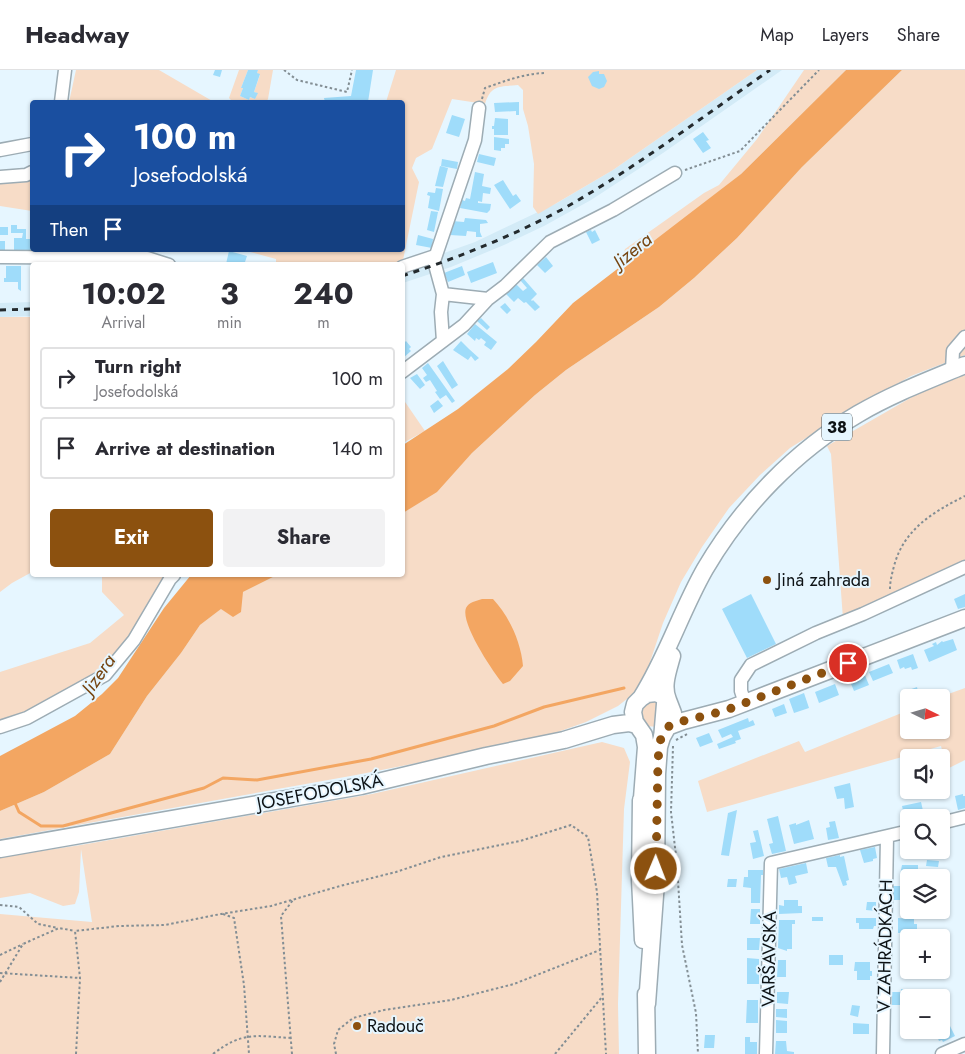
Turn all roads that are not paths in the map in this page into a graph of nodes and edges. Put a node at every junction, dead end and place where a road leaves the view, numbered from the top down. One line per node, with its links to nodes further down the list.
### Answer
1 (65, 70): 2 (street)
2 (62, 100)
3 (479, 108): 9 (street)
4 (30, 144): 5 (street)
5 (0, 150)
6 (30, 173): 8 (street)
7 (676, 173): 14 (street)
8 (0, 177)
9 (435, 256): 12 (street); 13 (street)
10 (0, 257): 11 (street)
11 (160, 262)
12 (405, 265)
13 (443, 294): 14 (street); 16 (street)
14 (488, 299): 16 (street)
15 (965, 337): 17 (street)
16 (443, 341): 18 (street)
17 (959, 368): 21 (main road, 38)
18 (405, 370)
19 (965, 567): 25 (street)
20 (172, 577): 28 (street)
21 (684, 613): 23 (main road, 38); 24 (main road, 38)
22 (965, 618): 25 (main road)
23 (640, 698): 24 (main road); 27 (main road, 38); 29 (main road)
24 (667, 700): 26 (main road); 30 (main road, 38)
25 (745, 704): 26 (main road)
26 (711, 714): 30 (main road)
27 (638, 725): 29 (main road, JOSEFODOLSKÁ); 30 (main road); 31 (main road, 38)
28 (0, 727)
29 (597, 729): 31 (main road); 36 (main road, JOSEFODOLSKÁ)
30 (663, 733): 37 (main road, 38)
31 (640, 811): 37 (main road, 38)
32 (965, 817): 33 (street)
33 (950, 821)
34 (900, 834): 35 (street)
35 (887, 837): 40 (street, VARŠAVSKÁ); 41 (street, V ZAHRÁDKÁCH)
36 (0, 849)
37 (647, 1004): 39 (main road, 38)
38 (965, 1044): 42 (street)
39 (648, 1054)
40 (766, 1054)
41 (883, 1054)
42 (942, 1054)

